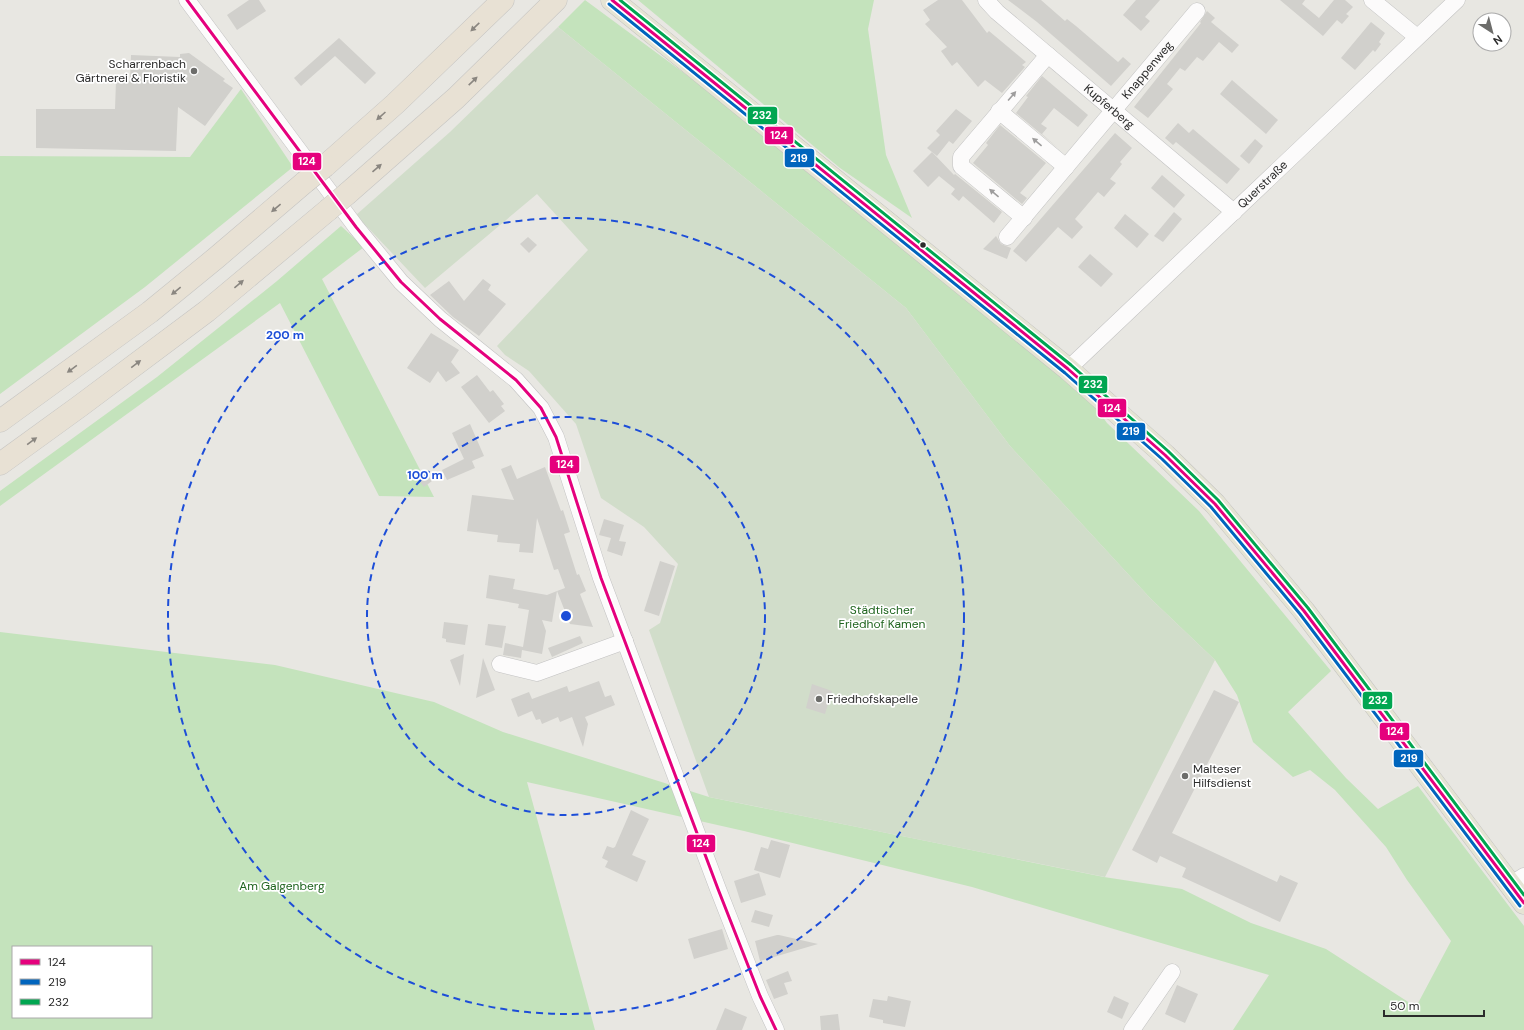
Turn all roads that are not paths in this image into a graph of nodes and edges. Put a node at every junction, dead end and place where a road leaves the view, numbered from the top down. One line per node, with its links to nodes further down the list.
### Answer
1 (503, 0): 18 (highway, one-way to 18, bridge)
2 (556, 0): 19 (highway, one-way to 2, bridge)
3 (612, 0): 17 (main road)
4 (986, 0): 10 (street, Kupferberg)
5 (1372, 0): 9 (street)
6 (1457, 0): 9 (street, Querstraße)
7 (190, 1): 20 (street)
8 (1197, 10): 11 (street, Knappenweg)
9 (1417, 38): 14 (street, Querstraße)
10 (1048, 54): 11 (street, Kupferberg); 12 (street, one-way to 10)
11 (1114, 110): 13 (street, Knappenweg); 14 (street, Kupferberg)
12 (1000, 111): 13 (street, one-way to 12); 15 (street, one-way to 12)
13 (1066, 167): 15 (street, Knappenweg)
14 (1234, 212): 17 (street, Querstraße)
15 (1024, 218): 16 (street, Knappenweg)
16 (1007, 237)
17 (1068, 369): 22 (main road)
18 (0, 421)
19 (0, 464)
20 (625, 641): 21 (street); 25 (street)
21 (500, 664)
22 (1517, 880): 23 (main road)
23 (1524, 903)
24 (1172, 972): 26 (street)
25 (776, 1030)
26 (1132, 1030)

